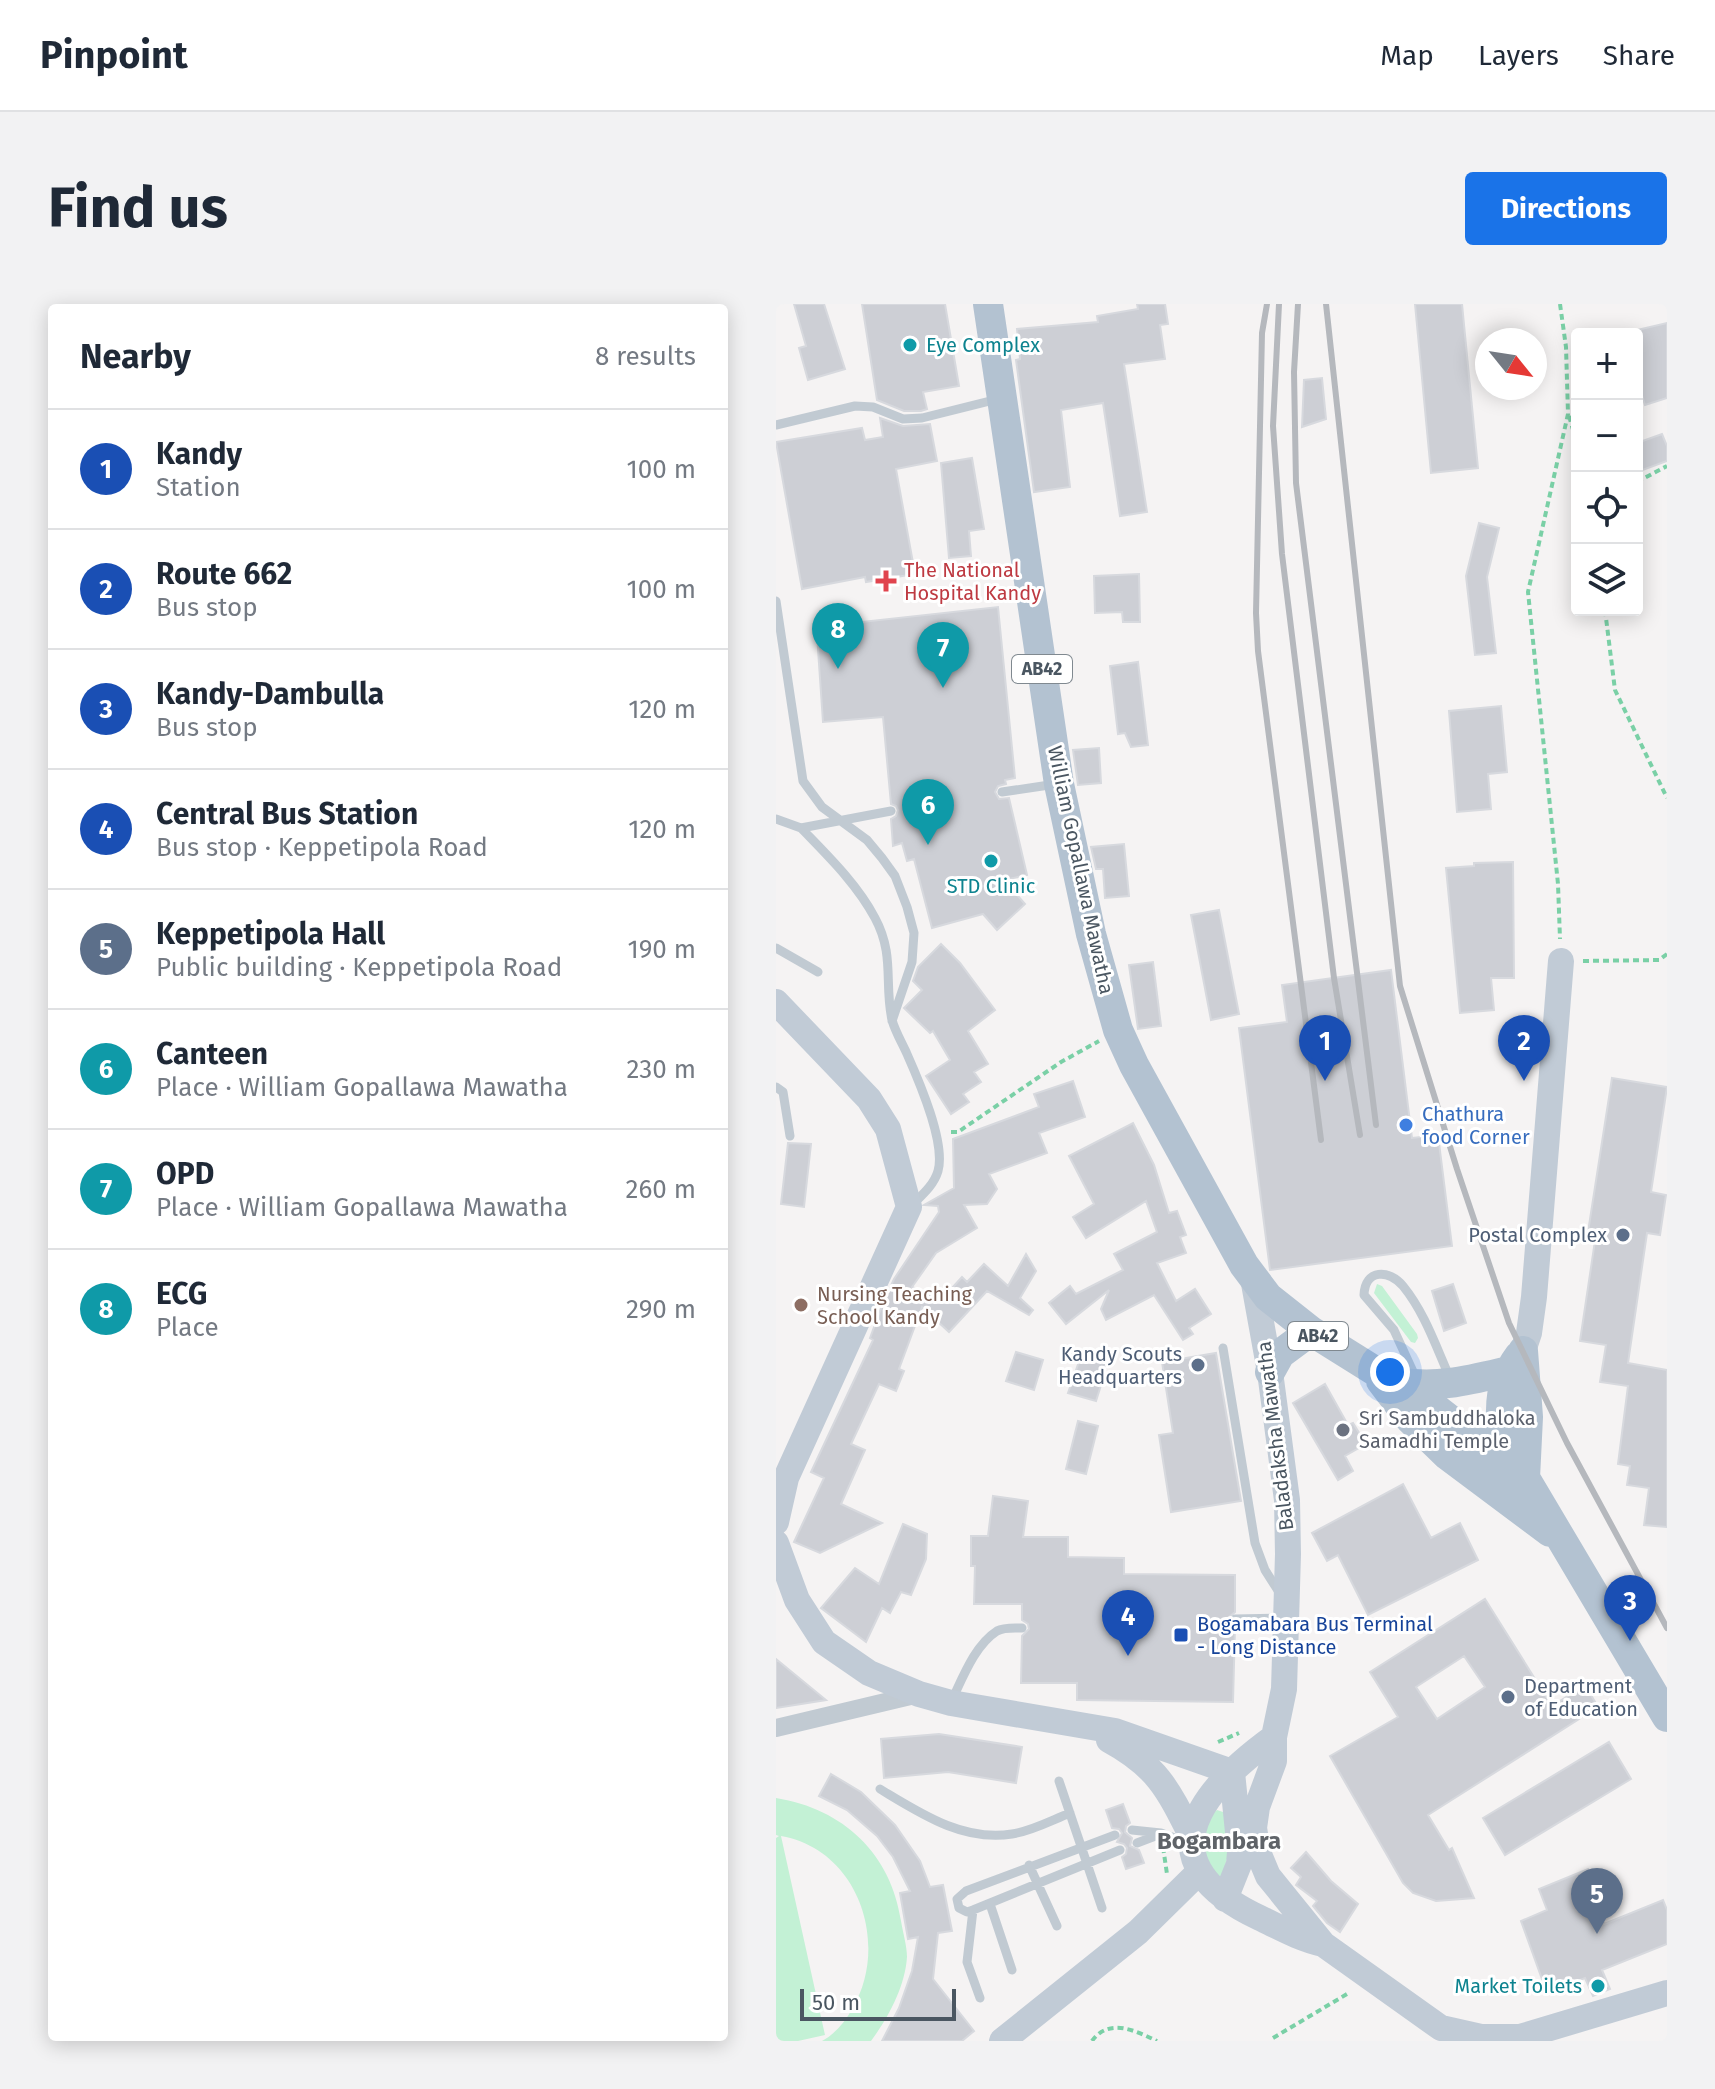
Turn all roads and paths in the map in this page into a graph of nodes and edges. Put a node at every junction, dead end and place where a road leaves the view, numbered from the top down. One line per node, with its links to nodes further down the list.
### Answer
1 (988, 304): 3 (main road, William Gopallawa Mawatha / AB42)
2 (1560, 304): 4 (path)
3 (1002, 398): 6 (lane); 11 (main road, William Gopallawa Mawatha / AB42)
4 (1568, 414): 5 (path); 22 (path)
5 (1571, 424)
6 (776, 425)
7 (1667, 466): 8 (path)
8 (1643, 479)
9 (776, 601): 16 (lane)
10 (1606, 616): 13 (path)
11 (1059, 784): 12 (lane); 26 (main road, William Gopallawa Mawatha / AB42)
12 (1002, 792)
13 (1667, 798)
14 (891, 811): 16 (lane)
15 (776, 819): 17 (lane)
16 (842, 822): 17 (lane); 25 (lane)
17 (801, 828): 25 (lane)
18 (776, 948): 23 (lane)
19 (1667, 954): 20 (path)
20 (1659, 960): 21 (path); 22 (path)
21 (1667, 960)
22 (1561, 961): 34 (main road)
23 (818, 972)
24 (776, 1002): 30 (main road)
25 (892, 1021): 28 (lane)
26 (1118, 1030): 28 (path); 31 (main road, William Gopallawa Mawatha / AB42)
27 (776, 1087): 29 (lane)
28 (935, 1132): 30 (lane)
29 (790, 1136)
30 (909, 1207): 40 (main road)
31 (1253, 1278): 32 (main road, William Gopallawa Mawatha / AB42); 35 (main road, Baladaksha Mawatha)
32 (1311, 1331): 35 (main road); 36 (main road, William Gopallawa Mawatha / AB42)
33 (1223, 1348): 43 (lane)
34 (1515, 1361): 37 (main road); 38 (main road); 39 (main road)
35 (1270, 1372): 43 (main road, Baladaksha Mawatha)
36 (1394, 1378): 37 (main road); 37 (lane); 38 (main road, William Gopallawa Mawatha / AB42); 41 (main road)
37 (1453, 1385)
38 (1496, 1453): 39 (main road, William Gopallawa Mawatha / AB42)
39 (1525, 1478): 41 (main road)
40 (776, 1522)
41 (1561, 1542): 48 (main road)
42 (776, 1543): 46 (main road)
43 (1287, 1610): 44 (lane); 51 (main road, Baladaksha Mawatha)
44 (1235, 1619)
45 (1022, 1628): 47 (lane)
46 (919, 1694): 47 (main road); 50 (street)
47 (951, 1703): 49 (main road)
48 (1667, 1717)
49 (1081, 1726): 52 (main road); 59 (main road)
50 (776, 1728)
51 (1274, 1737): 52 (main road); 73 (main road, Baladaksha Mawatha)
52 (1232, 1772): 59 (main road); 67 (main road)
53 (1059, 1781): 55 (lane)
54 (880, 1789): 55 (lane)
55 (1070, 1813): 61 (lane)
56 (1132, 1830): 57 (lane)
57 (1161, 1833): 59 (lane); 60 (lane)
58 (1115, 1835): 61 (lane)
59 (1192, 1840): 65 (main road)
60 (1137, 1843)
61 (1082, 1847): 63 (lane); 64 (lane)
62 (1120, 1850): 63 (lane)
63 (1087, 1863): 66 (lane); 69 (lane)
64 (1029, 1865): 66 (lane); 70 (lane)
65 (1199, 1872): 67 (main road); 72 (main road)
66 (1038, 1885): 68 (lane); 71 (lane)
67 (1225, 1899): 72 (main road); 73 (main road)
68 (990, 1904): 70 (lane); 74 (lane)
69 (1102, 1908)
70 (973, 1910): 77 (lane)
71 (1057, 1926)
72 (1138, 1932): 80 (main road)
73 (1323, 1944): 78 (main road)
74 (1012, 1970)
75 (1667, 1993): 78 (main road)
76 (1347, 1994): 79 (path)
77 (980, 1998)
78 (1451, 2034)
79 (1273, 2038)
80 (1002, 2041)
81 (1092, 2041): 82 (path)
82 (1157, 2041)

